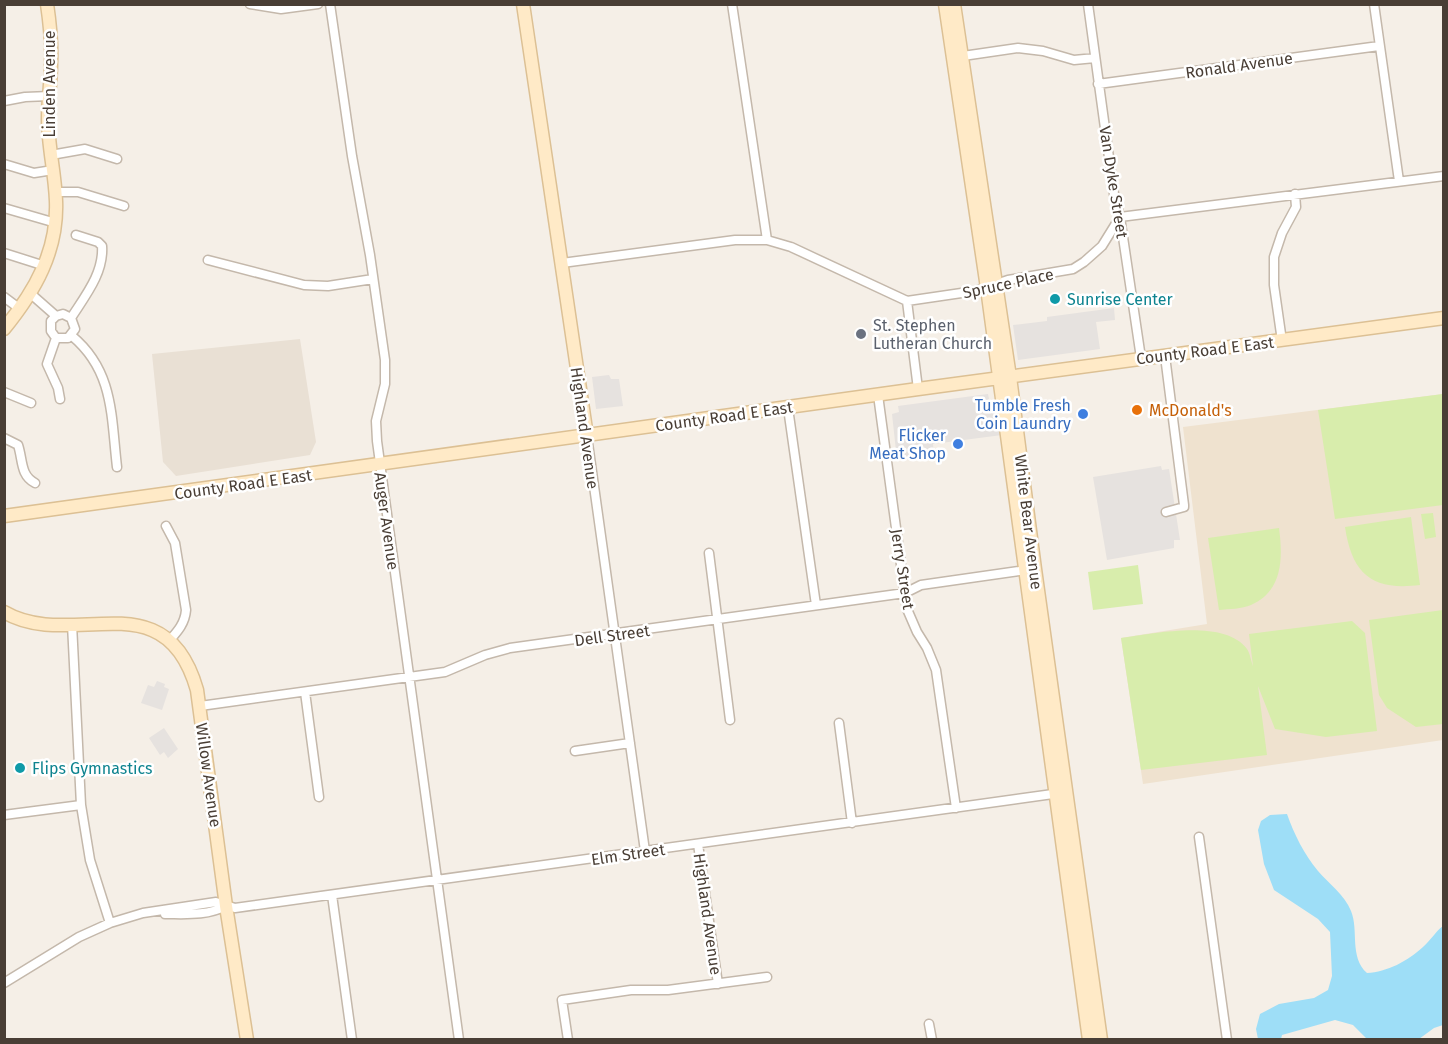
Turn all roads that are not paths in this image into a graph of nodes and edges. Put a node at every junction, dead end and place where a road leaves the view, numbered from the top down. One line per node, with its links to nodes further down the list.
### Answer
1 (47, 4): 15 (main road, Linden Avenue)
2 (250, 4): 3 (street)
3 (318, 4)
4 (330, 4): 35 (street, Auger Avenue)
5 (523, 4): 33 (main road, Highland Avenue)
6 (732, 4): 30 (street)
7 (945, 4): 12 (main road, White Bear Avenue)
8 (954, 4): 12 (main road, White Bear Avenue)
9 (1088, 4): 13 (street, Van Dyke Street)
10 (1374, 4): 11 (street)
11 (1379, 46): 14 (street, Ronald Avenue); 22 (street)
12 (958, 57): 13 (street); 36 (main road, White Bear Avenue)
13 (1095, 58): 14 (street, Van Dyke Street)
14 (1098, 84): 27 (street, Van Dyke Street)
15 (50, 96): 16 (street); 17 (main road, Linden Avenue)
16 (4, 101)
17 (51, 155): 18 (street); 20 (main road, Linden Avenue)
18 (117, 159)
19 (4, 164): 20 (street)
20 (53, 170): 23 (main road, Linden Avenue)
21 (1443, 176): 22 (street)
22 (1399, 181): 24 (street)
23 (56, 192): 25 (street); 28 (main road, Linden Avenue)
24 (1295, 194): 27 (street); 47 (street)
25 (124, 206)
26 (4, 208): 28 (street)
27 (1120, 217): 36 (street, Spruce Place); 49 (street, Van Dyke Street)
28 (56, 223): 34 (main road, Linden Avenue)
29 (76, 234): 42 (street)
30 (767, 240): 33 (street); 39 (street)
31 (4, 253): 34 (street)
32 (208, 260): 35 (street)
33 (562, 263): 57 (main road, Highland Avenue)
34 (45, 266): 37 (main road, Linden Avenue)
35 (373, 279): 59 (street, Auger Avenue)
36 (991, 286): 39 (street, Spruce Place); 50 (main road, White Bear Avenue)
37 (31, 294): 40 (main road, Linden Avenue); 41 (street)
38 (4, 297): 40 (street)
39 (907, 301): 51 (street)
40 (20, 309): 44 (main road, Linden Avenue)
41 (56, 316): 42 (street); 46 (street)
42 (71, 318): 45 (street)
43 (1443, 318): 47 (main road, County Road E East)
44 (4, 329)
45 (72, 336): 46 (street); 60 (street)
46 (56, 338): 54 (street)
47 (1282, 341): 48 (main road, County Road E East)
48 (1165, 356): 49 (main road, County Road E East); 62 (street)
49 (1142, 358): 50 (main road, County Road E East)
50 (1005, 378): 51 (main road, County Road E East); 66 (main road, White Bear Avenue); 81 (main road, White Bear Avenue)
51 (918, 389): 53 (main road, County Road E East)
52 (4, 392): 55 (street)
53 (878, 395): 56 (main road, County Road E East); 67 (street, Jerry Street)
54 (60, 399)
55 (31, 403)
56 (788, 408): 57 (main road, County Road E East); 68 (street)
57 (586, 436): 59 (main road, County Road E East); 72 (street, Highland Avenue)
58 (4, 438): 61 (street)
59 (380, 465): 63 (main road, County Road E East); 74 (street, Auger Avenue)
60 (117, 467)
61 (35, 483)
62 (1167, 512)
63 (4, 516)
64 (166, 526): 73 (street)
65 (709, 553): 70 (street)
66 (1026, 570): 67 (street, Dell Street); 81 (main road, White Bear Avenue)
67 (905, 593): 68 (street, Dell Street); 84 (street, Jerry Street)
68 (816, 605): 70 (street, Dell Street)
69 (4, 612): 71 (main road)
70 (717, 619): 72 (street, Dell Street); 77 (street)
71 (72, 624): 73 (main road); 83 (street)
72 (614, 635): 74 (street, Dell Street); 79 (street, Highland Avenue)
73 (169, 641): 76 (main road, Willow Avenue)
74 (408, 677): 75 (street, Dell Street); 90 (street, Auger Avenue)
75 (305, 692): 76 (street, Dell Street); 82 (street)
76 (200, 706): 92 (main road, Willow Avenue)
77 (730, 720)
78 (838, 723): 86 (street)
79 (630, 743): 80 (street); 89 (street, Highland Avenue)
80 (575, 751)
81 (1061, 793): 84 (street, Elm Street); 103 (main road, White Bear Avenue); 104 (main road, White Bear Avenue)
82 (319, 797)
83 (81, 805): 85 (street); 93 (street)
84 (956, 808): 86 (street, Elm Street)
85 (4, 815)
86 (852, 823): 88 (street, Elm Street)
87 (1199, 837): 105 (street)
88 (698, 844): 89 (street, Elm Street); 96 (street, Highland Avenue)
89 (645, 852): 90 (street, Elm Street)
90 (437, 880): 91 (street, Elm Street); 100 (street, Auger Avenue)
91 (332, 895): 92 (street, Elm Street); 99 (street)
92 (226, 906): 93 (street, Elm Street); 98 (main road, Willow Avenue)
93 (110, 924): 95 (street, Elm Street)
94 (767, 977): 96 (street)
95 (4, 983)
96 (718, 984): 101 (street)
97 (929, 1024): 102 (street)
98 (247, 1040)
99 (352, 1040)
100 (459, 1040)
101 (568, 1040)
102 (932, 1040)
103 (1089, 1040)
104 (1101, 1040)
105 (1227, 1040)

